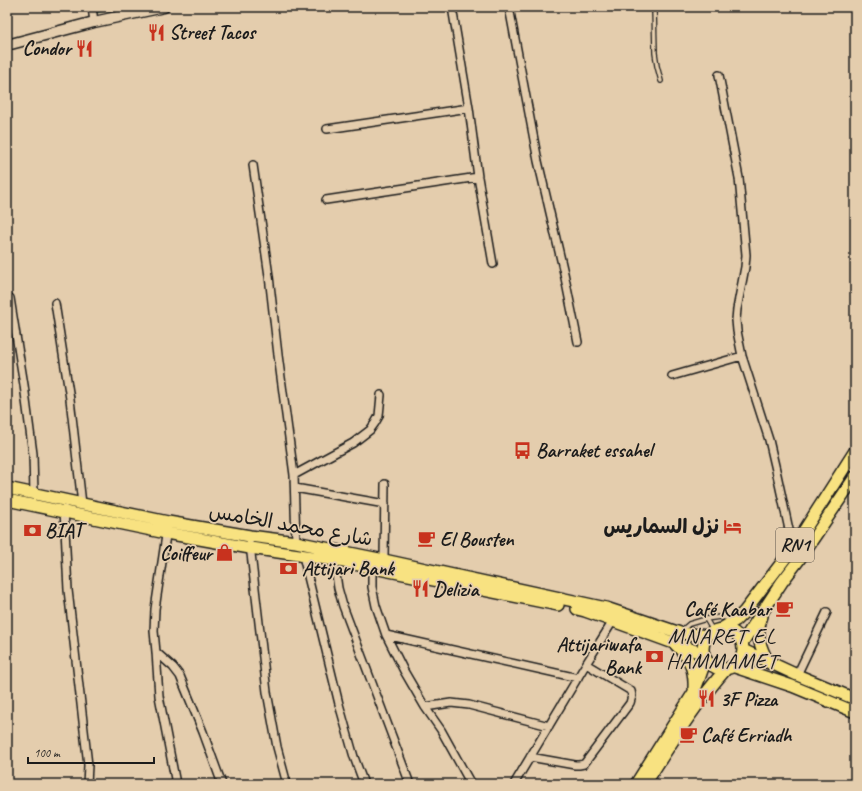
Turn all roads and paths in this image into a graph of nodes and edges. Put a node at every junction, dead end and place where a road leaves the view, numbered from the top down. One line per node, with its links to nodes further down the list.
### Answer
1 (92, 7): 6 (street)
2 (164, 7): 6 (main road)
3 (452, 7): 10 (street)
4 (509, 7): 18 (street)
5 (654, 7): 9 (lane)
6 (94, 22): 7 (main road)
7 (7, 45)
8 (719, 75): 19 (street)
9 (661, 81)
10 (469, 108): 11 (street); 13 (street)
11 (327, 129)
12 (254, 165): 23 (street)
13 (478, 177): 14 (street); 15 (street)
14 (326, 200)
15 (493, 264)
16 (10, 298): 28 (street)
17 (55, 303): 31 (street)
18 (578, 342)
19 (742, 356): 20 (street); 39 (street)
20 (672, 376)
21 (381, 395): 23 (street)
22 (855, 451): 39 (main road, RN1)
23 (294, 475): 27 (street)
24 (855, 477): 44 (main road, RN1)
25 (385, 484): 32 (street)
26 (7, 488): 28 (main road, شارع محمد الخامس)
27 (295, 488): 32 (street); 37 (street)
28 (34, 494): 30 (main road, شارع محمد الخامس)
29 (7, 500): 33 (main road, شارع محمد الخامس)
30 (63, 500): 31 (main road, شارع محمد الخامس); 33 (street)
31 (82, 504): 34 (main road, شارع محمد الخامس)
32 (385, 504): 42 (street)
33 (64, 512): 35 (main road, شارع محمد الخامس); 67 (street)
34 (168, 522): 35 (street); 36 (main road, شارع محمد الخامس)
35 (166, 533): 38 (main road, شارع محمد الخامس); 54 (street)
36 (250, 536): 37 (main road, شارع محمد الخامس); 38 (street)
37 (296, 542): 42 (main road, شارع محمد الخامس)
38 (250, 548): 40 (main road, شارع محمد الخامس); 70 (street)
39 (793, 548): 48 (main road, RN1)
40 (303, 556): 41 (main road, شارع محمد الخامس); 71 (street)
41 (334, 560): 43 (main road, شارع محمد الخامس); 72 (street)
42 (384, 560): 50 (main road, شارع محمد الخامس)
43 (372, 568): 47 (main road, شارع محمد الخامس); 51 (street)
44 (765, 607): 53 (main road, RN1); 56 (main road)
45 (827, 612): 59 (street)
46 (706, 619): 48 (lane); 49 (lane); 50 (lane)
47 (613, 620): 52 (main road, شارع محمد الخامس); 57 (street)
48 (736, 620): 49 (main road, RN1)
49 (714, 632): 50 (main road, شارع محمد الخامس); 53 (main road); 55 (main road)
50 (680, 633)
51 (386, 635): 60 (street); 63 (street)
52 (674, 643): 55 (main road, شارع محمد الخامس); 61 (main road)
53 (742, 646): 56 (main road); 58 (main road, RN1)
54 (156, 652): 68 (street); 69 (street)
55 (705, 656): 58 (main road); 61 (main road)
56 (769, 663): 59 (main road)
57 (586, 664): 60 (street); 66 (street)
58 (729, 667): 64 (main road); 76 (main road, RN1)
59 (797, 675): 62 (main road)
60 (578, 678): 65 (street)
61 (694, 692): 75 (main road)
62 (855, 699)
63 (425, 706): 65 (street); 73 (street)
64 (855, 712)
65 (549, 726): 66 (street)
66 (530, 757): 74 (street)
67 (87, 784)
68 (176, 784)
69 (222, 784)
70 (287, 784)
71 (364, 784)
72 (410, 784)
73 (471, 784)
74 (514, 784)
75 (636, 784)
76 (645, 784)

